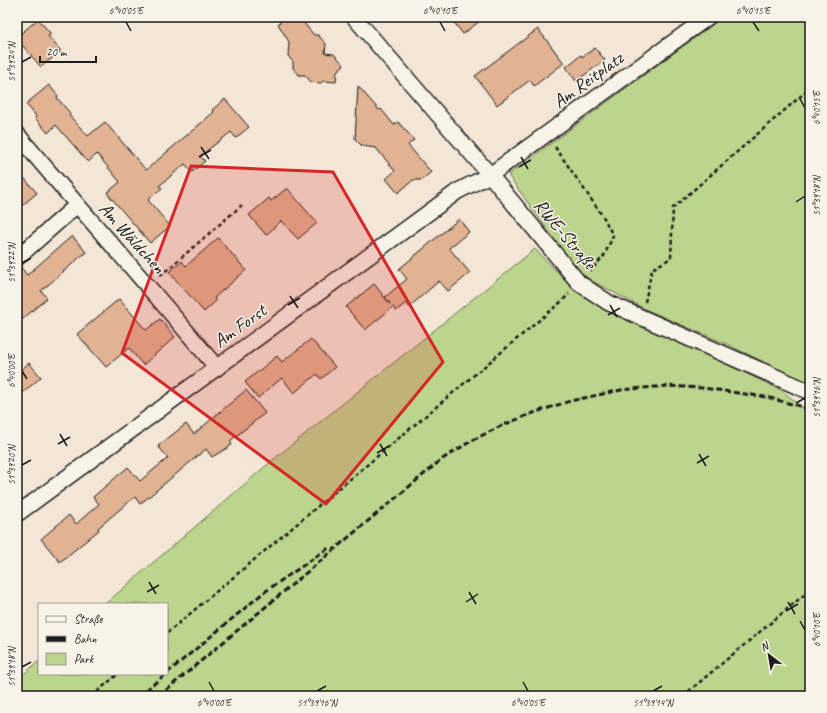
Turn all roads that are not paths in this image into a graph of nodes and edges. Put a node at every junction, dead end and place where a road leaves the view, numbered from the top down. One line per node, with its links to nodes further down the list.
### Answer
1 (354, 17): 4 (street, RWE-Straße)
2 (708, 17): 4 (street, Am Reitplatz)
3 (17, 134): 5 (street, Am Wäldchen)
4 (490, 175): 7 (street, Am Forst); 8 (street, RWE-Straße)
5 (77, 205): 6 (street); 7 (street, Am Wäldchen)
6 (17, 258)
7 (217, 368): 9 (street, Am Forst)
8 (810, 392)
9 (17, 514)

